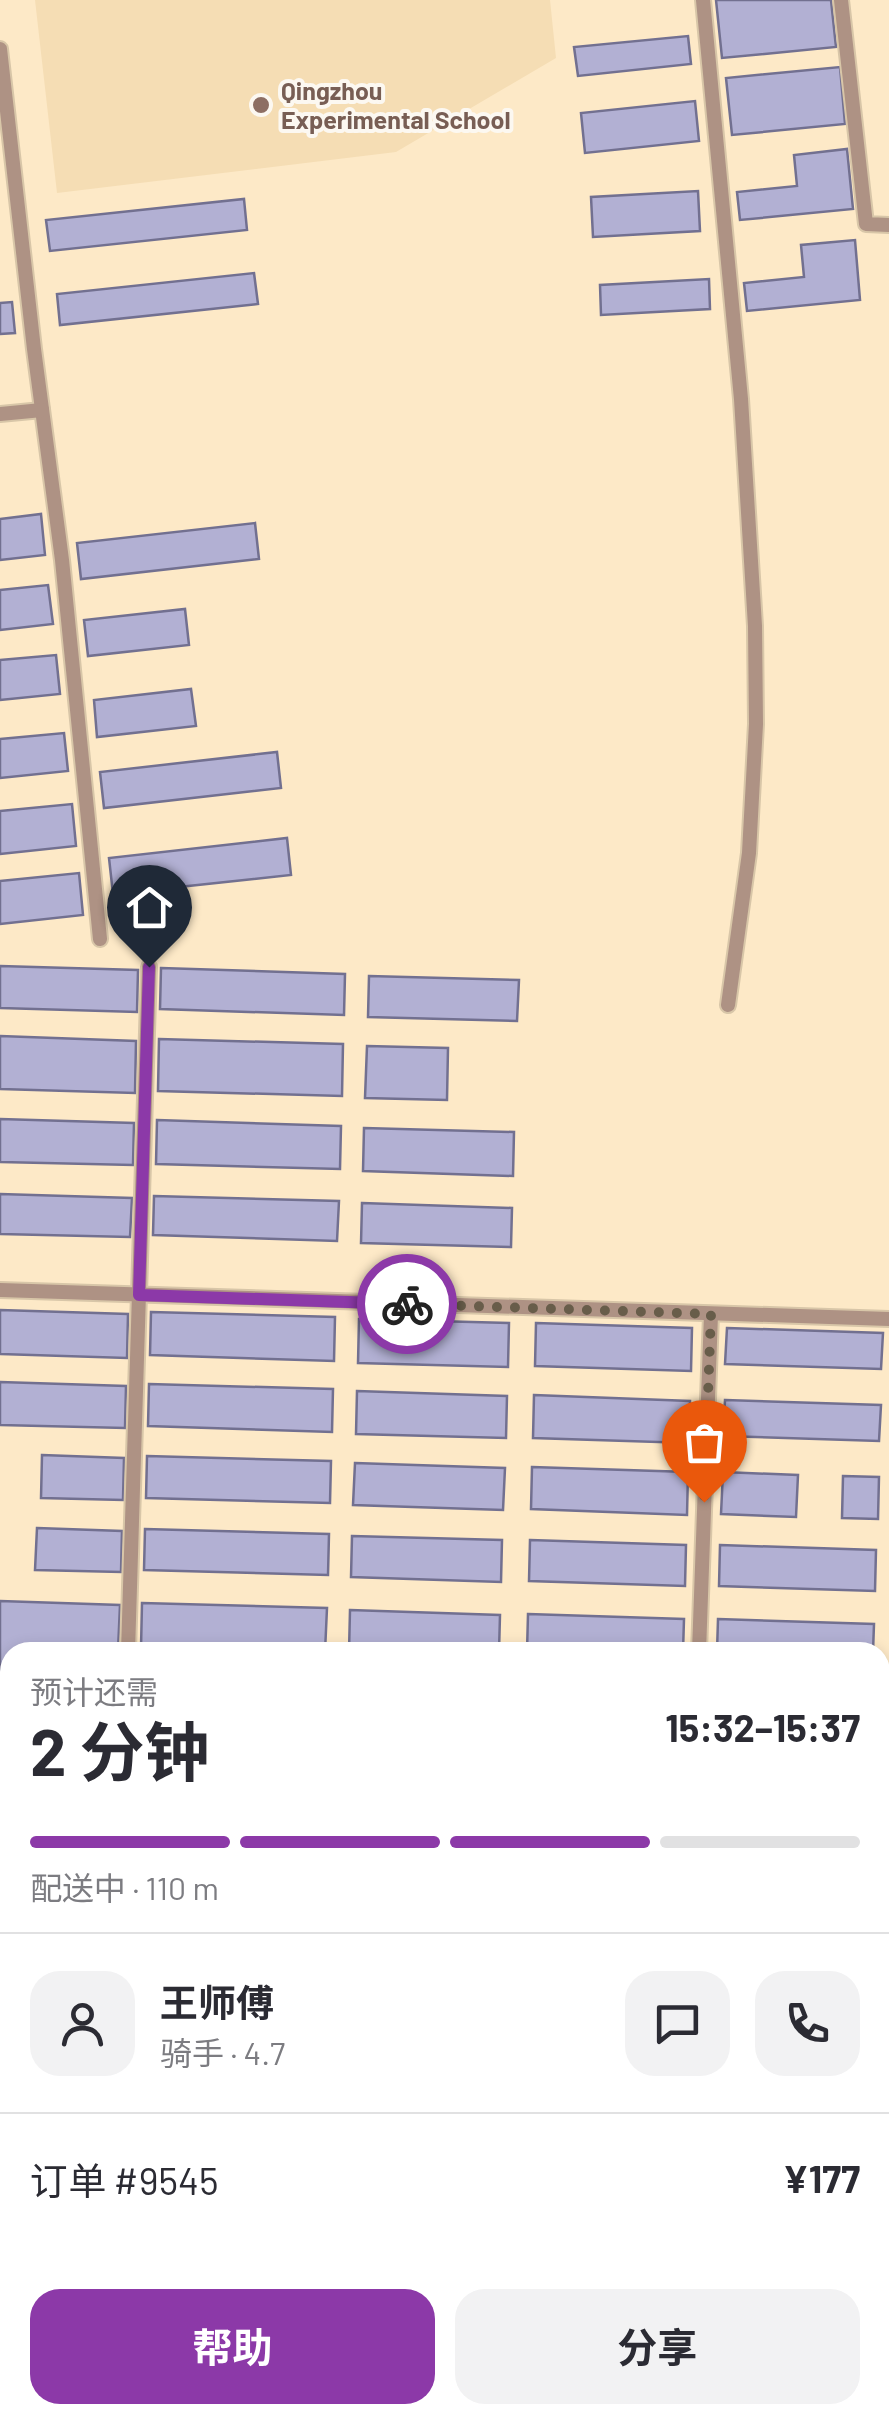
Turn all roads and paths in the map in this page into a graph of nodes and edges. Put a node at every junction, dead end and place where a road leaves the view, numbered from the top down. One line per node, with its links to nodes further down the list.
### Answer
1 (703, 0): 9 (lane)
2 (840, 0): 4 (lane)
3 (0, 50): 5 (lane)
4 (889, 225)
5 (42, 410): 6 (lane); 7 (lane)
6 (0, 414)
7 (100, 939)
8 (149, 967): 11 (lane)
9 (728, 1005)
10 (0, 1290): 11 (lane)
11 (139, 1295): 12 (lane); 14 (lane)
12 (711, 1314): 13 (lane); 15 (lane)
13 (889, 1319)
14 (128, 1642)
15 (700, 1642)

